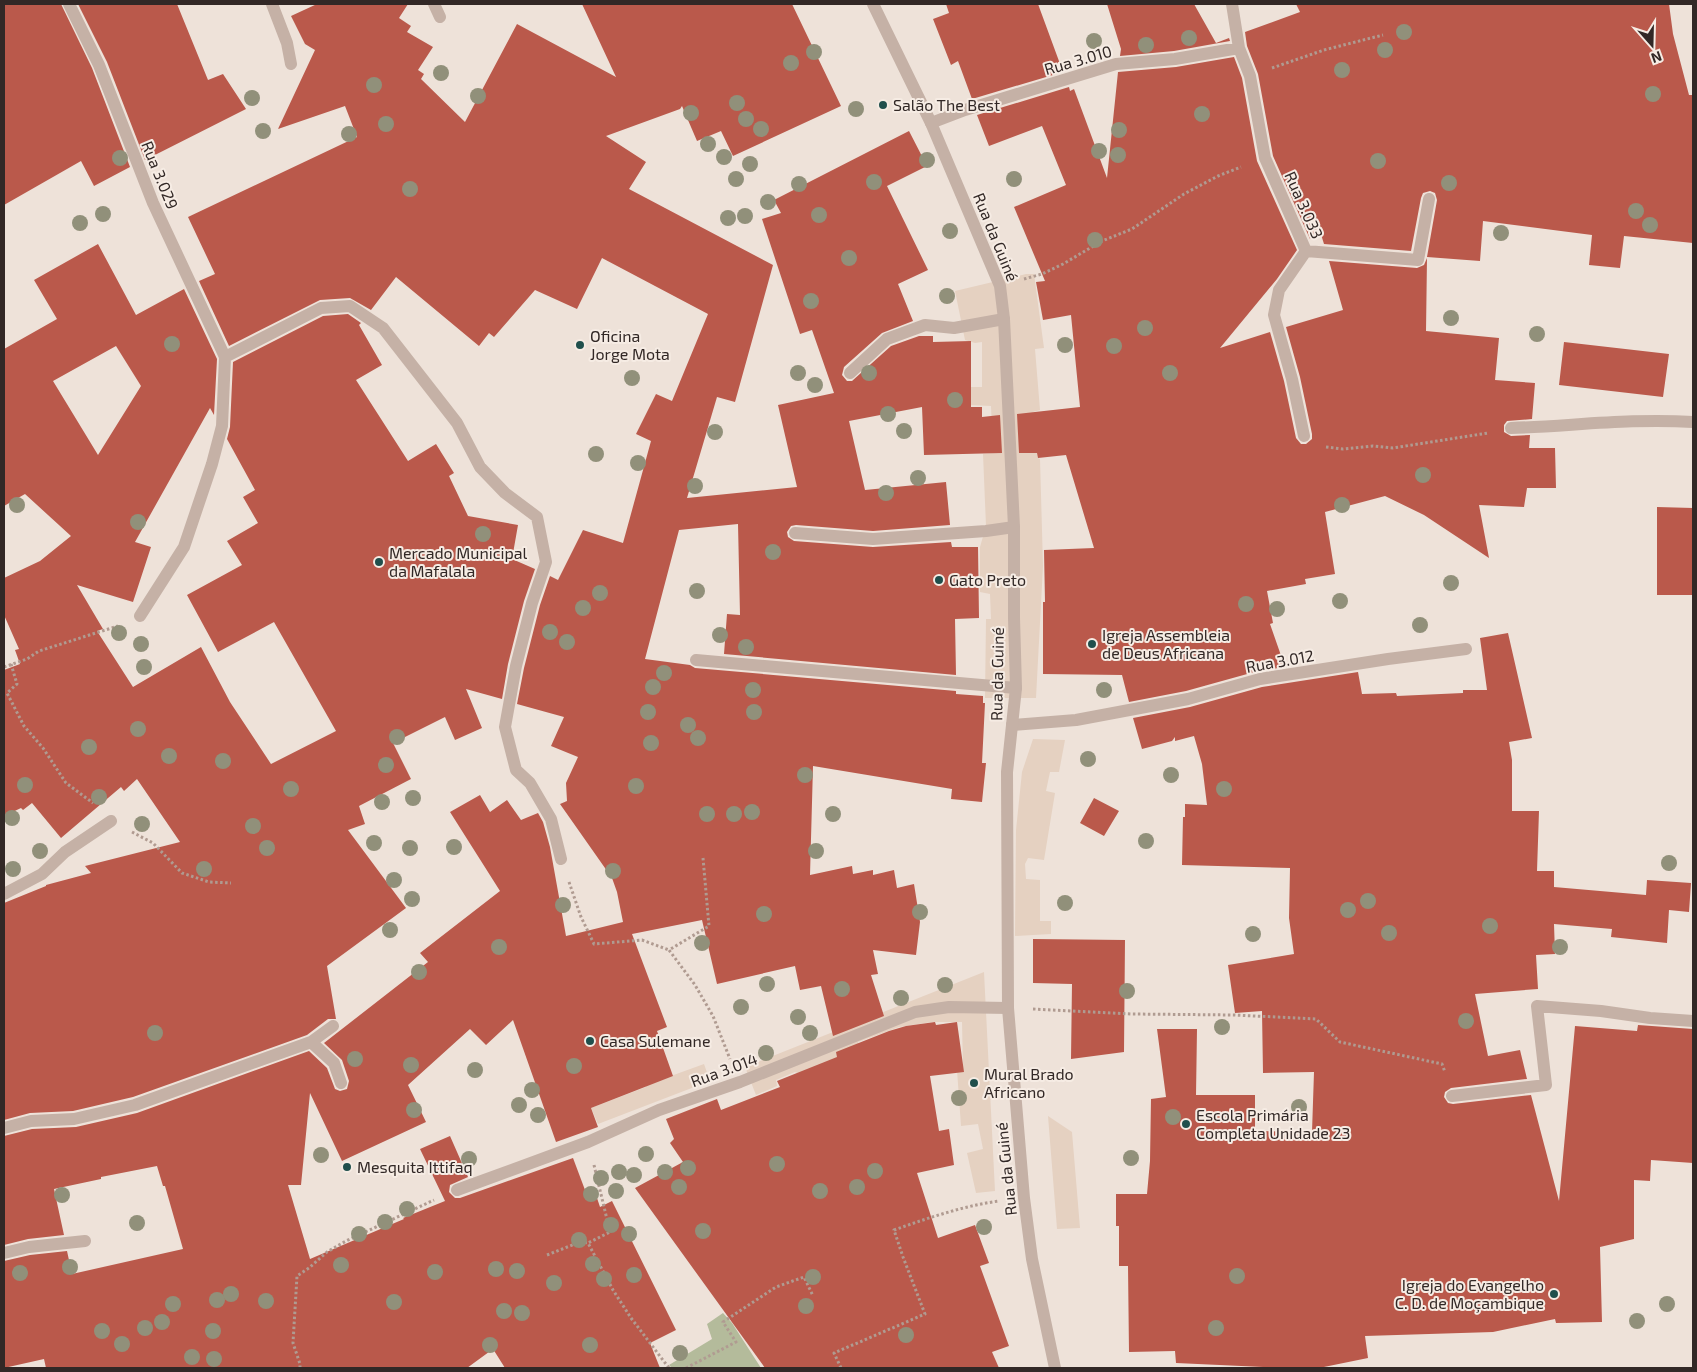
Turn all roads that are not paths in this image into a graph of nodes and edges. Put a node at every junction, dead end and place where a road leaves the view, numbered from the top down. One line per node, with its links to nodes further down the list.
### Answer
1 (69, 4): 13 (street, Rua 3.029)
2 (272, 4): 8 (street)
3 (434, 4): 6 (street)
4 (872, 4): 9 (street, Rua da Guiné)
5 (1232, 4): 7 (street, Rua 3.033)
6 (440, 17)
7 (1239, 48): 9 (street, Rua 3.010); 11 (street, Rua 3.033)
8 (291, 64)
9 (931, 122): 12 (street, Rua da Guiné)
10 (1428, 199): 11 (street, Rua 3.033)
11 (1306, 251): 17 (street)
12 (1004, 319): 14 (street); 18 (street, Rua da Guiné)
13 (225, 357): 20 (street); 26 (street)
14 (850, 373)
15 (1693, 422): 16 (street)
16 (1511, 428)
17 (1304, 436)
18 (1014, 528): 19 (street); 23 (street, Rua da Guiné)
19 (795, 533)
20 (140, 616)
21 (1466, 649): 24 (street, Rua 3.012)
22 (696, 660): 23 (street)
23 (1016, 688): 24 (street, Rua da Guiné)
24 (1012, 725): 28 (street, Rua da Guiné)
25 (111, 821): 27 (street)
26 (560, 858)
27 (4, 894)
28 (1008, 1008): 35 (street, Rua 3.014); 38 (street, Rua da Guiné)
29 (1693, 1021): 33 (street)
30 (332, 1026): 31 (street)
31 (311, 1042): 32 (street); 34 (street)
32 (341, 1082)
33 (1452, 1096)
34 (4, 1128)
35 (457, 1190)
36 (85, 1241): 37 (street)
37 (4, 1253)
38 (1055, 1368)

